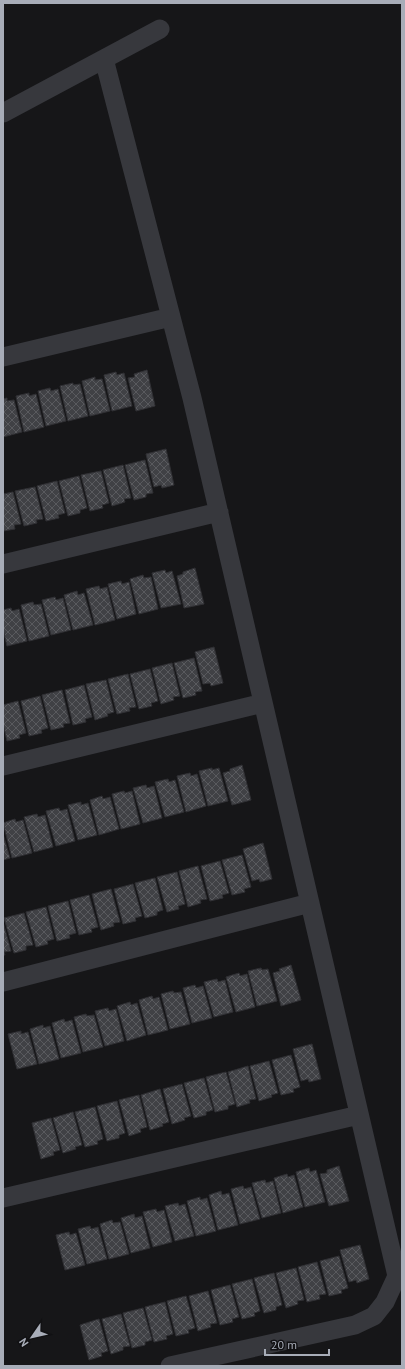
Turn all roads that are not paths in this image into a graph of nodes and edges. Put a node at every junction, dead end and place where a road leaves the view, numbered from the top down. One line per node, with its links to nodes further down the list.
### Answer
1 (160, 29): 2 (street)
2 (104, 59): 3 (street); 4 (street)
3 (3, 113)
4 (171, 317): 5 (street); 6 (street)
5 (3, 357)
6 (219, 512): 7 (street); 8 (street)
7 (3, 564)
8 (263, 703): 9 (street); 10 (street)
9 (3, 766)
10 (310, 902): 11 (street); 12 (street)
11 (3, 982)
12 (359, 1115): 13 (street); 14 (street)
13 (3, 1198)
14 (170, 1366)

